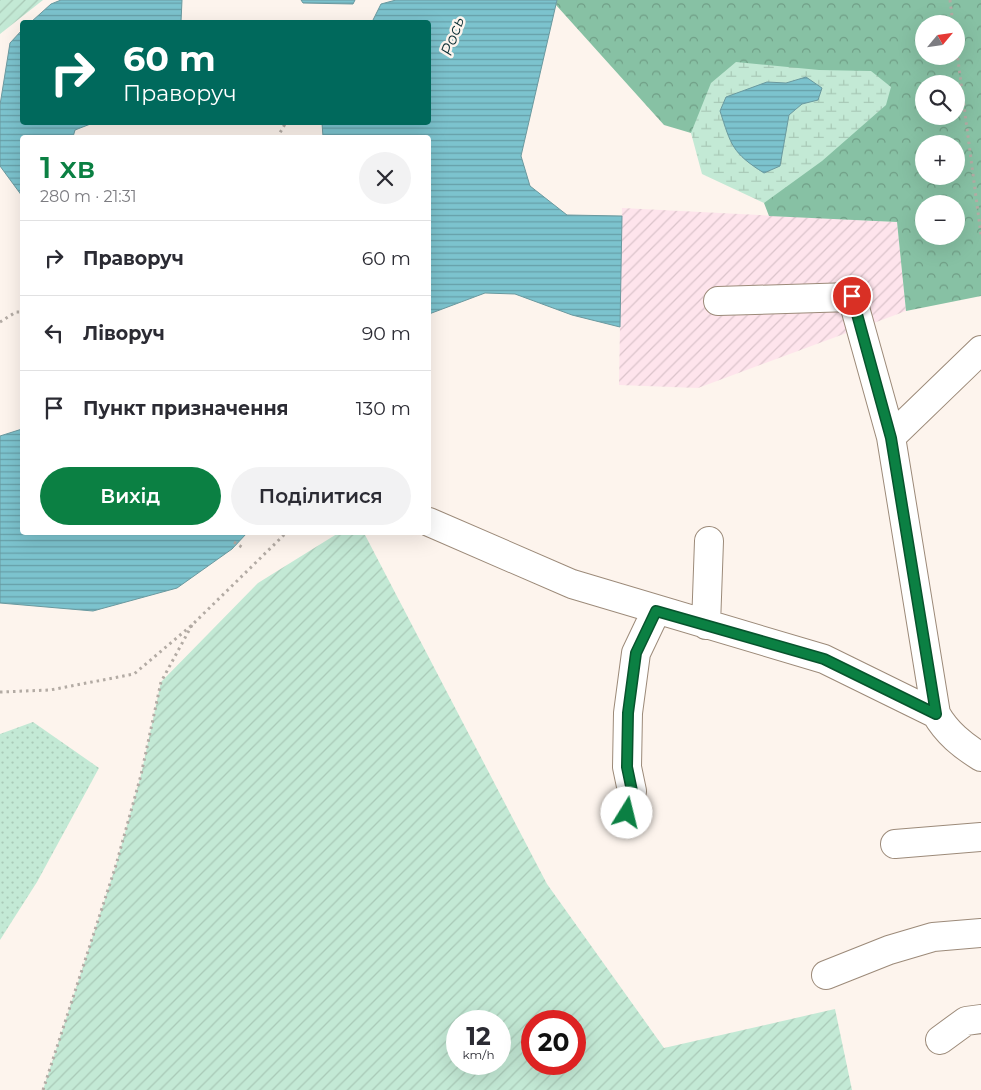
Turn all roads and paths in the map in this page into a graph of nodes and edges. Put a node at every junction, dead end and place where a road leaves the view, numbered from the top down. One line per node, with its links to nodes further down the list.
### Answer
1 (950, 0): 2 (path)
2 (952, 15)
3 (959, 65): 4 (path)
4 (981, 235)
5 (718, 301): 9 (street)
6 (20, 312): 7 (path)
7 (0, 322)
8 (981, 350): 9 (street)
9 (891, 438): 19 (street)
10 (431, 523): 15 (street)
11 (284, 535): 16 (path)
12 (709, 541): 17 (street)
13 (234, 542): 14 (path)
14 (243, 548)
15 (656, 611): 17 (street); 21 (street)
16 (192, 625): 18 (path); 28 (path)
17 (706, 625): 19 (street)
18 (0, 692)
19 (936, 714): 20 (street)
20 (981, 757)
21 (627, 813)
22 (981, 837): 23 (street)
23 (895, 844)
24 (981, 933): 25 (street)
25 (826, 975)
26 (981, 1019): 27 (street)
27 (940, 1040)
28 (44, 1090)

